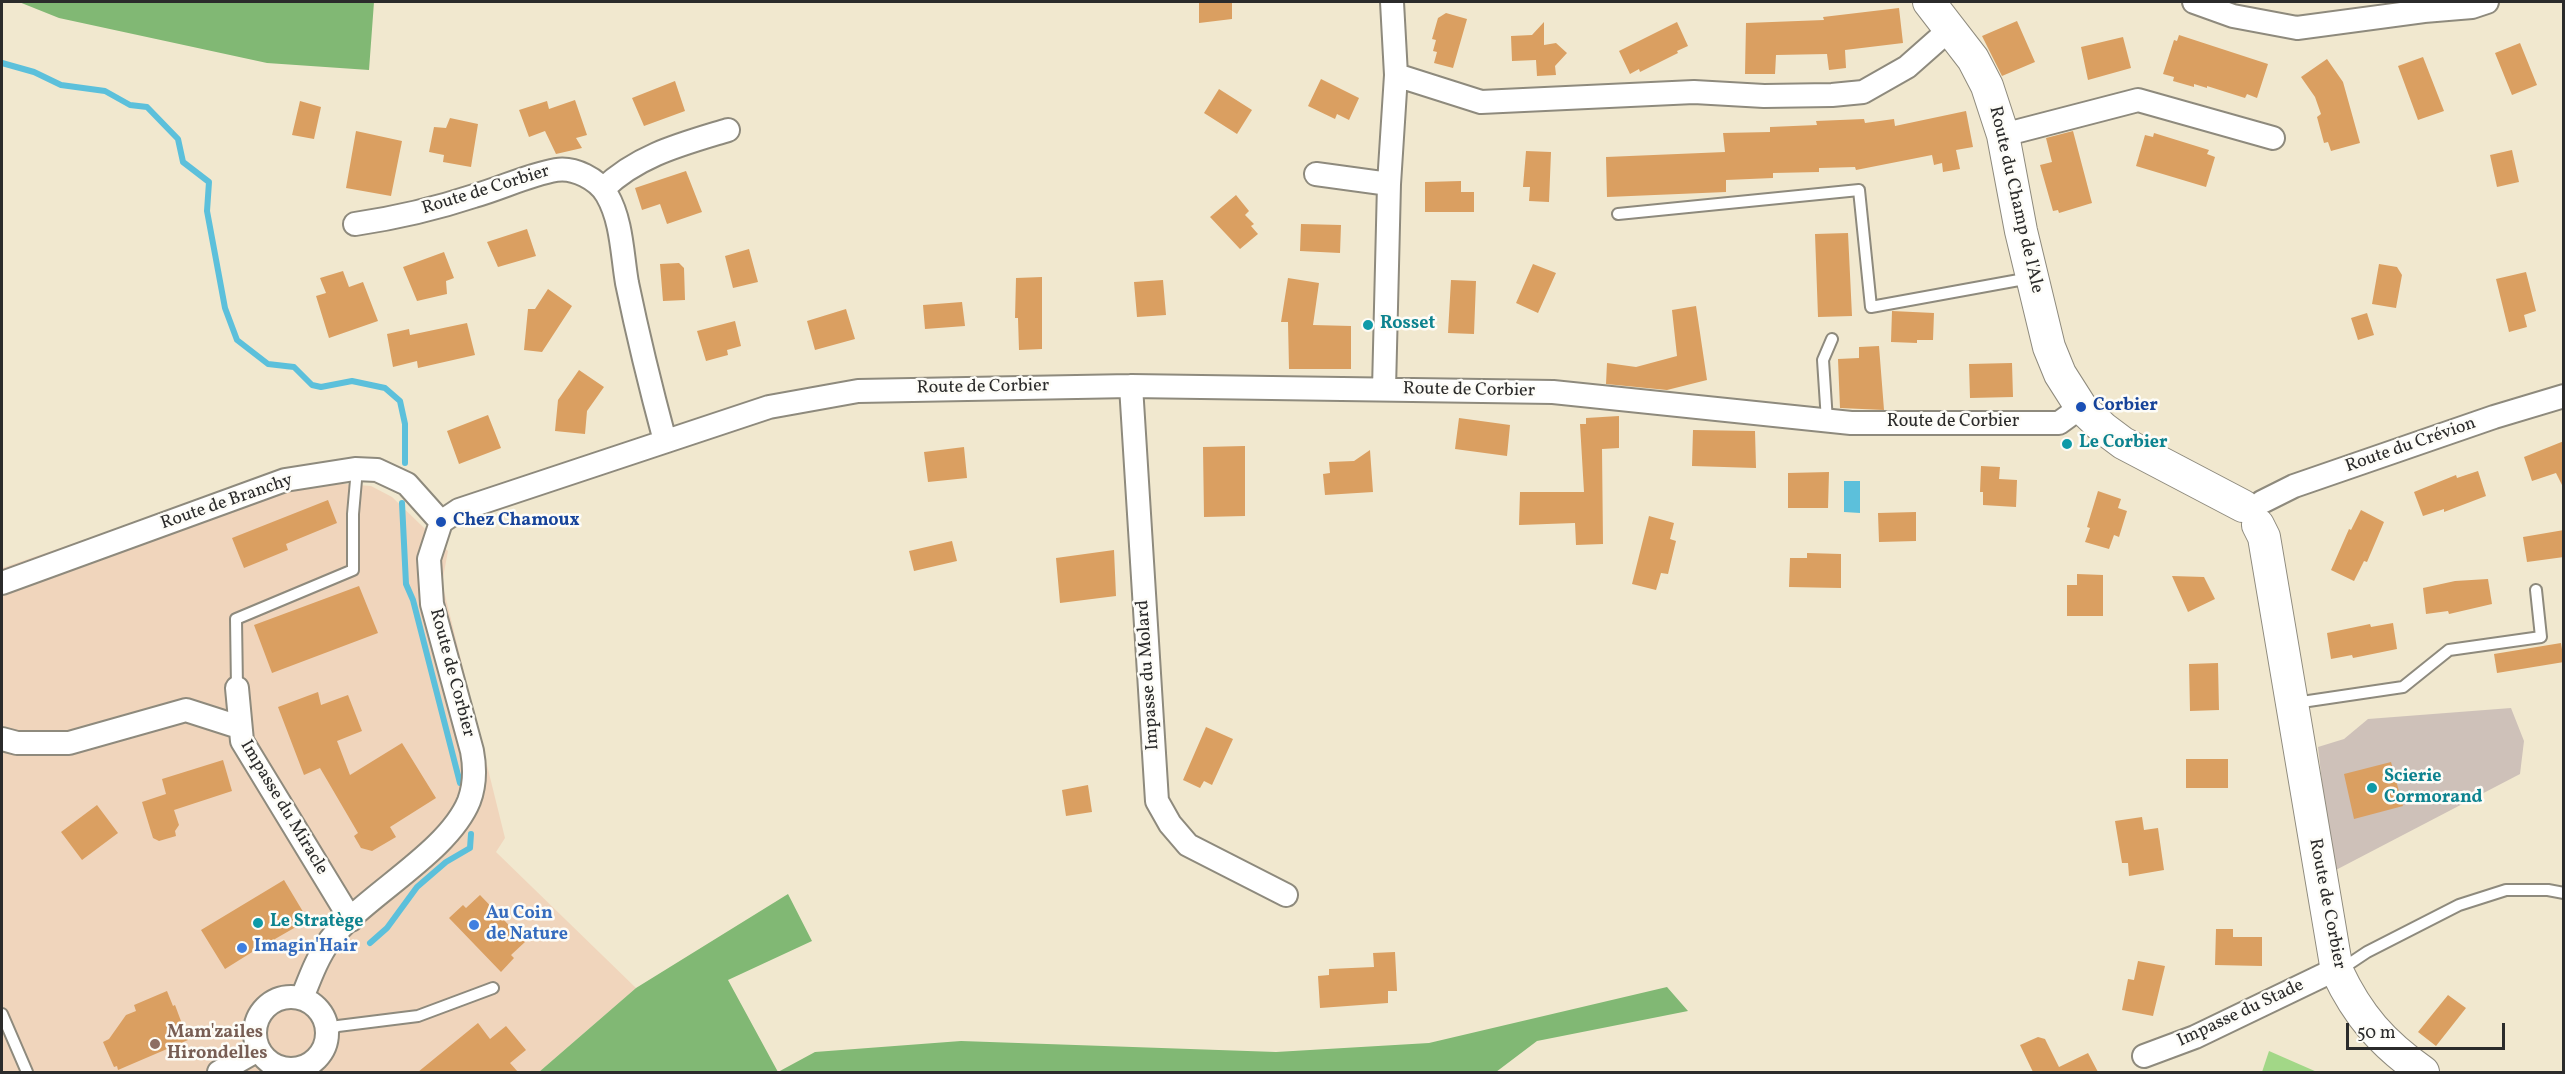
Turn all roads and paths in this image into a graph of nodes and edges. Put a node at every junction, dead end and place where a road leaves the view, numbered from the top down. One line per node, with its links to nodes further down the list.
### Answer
1 (1392, 2): 6 (street)
2 (1929, 2): 5 (street, Route du Champ de l'Ale)
3 (2194, 2): 4 (street)
4 (2487, 2)
5 (1950, 29): 6 (street); 8 (street, Route du Champ de l'Ale)
6 (1396, 75): 11 (street)
7 (728, 130): 12 (street)
8 (2003, 135): 9 (street); 15 (street, Route du Champ de l'Ale)
9 (2273, 138)
10 (1316, 174): 11 (street)
11 (1389, 184): 18 (street)
12 (603, 189): 14 (street, Route de Corbier); 22 (street)
13 (1618, 214): 15 (lane)
14 (355, 224)
15 (2033, 278): 20 (street, Route du Champ de l'Ale)
16 (1832, 339): 21 (lane)
17 (1131, 386): 18 (street, Route de Corbier); 22 (street, Route de Corbier); 33 (street, Impasse du Molard)
18 (1384, 389): 21 (street, Route de Corbier)
19 (2564, 396): 24 (street, Route du Crévion)
20 (2081, 407): 21 (street, Route de Corbier); 24 (street)
21 (1827, 421)
22 (665, 441): 25 (street, Route de Corbier)
23 (357, 469): 25 (street, Route de Branchy); 26 (street, Route de Branchy); 28 (lane)
24 (2254, 511): 29 (street, Route de Corbier)
25 (441, 522): 34 (street, Route de Corbier)
26 (2, 584)
27 (2536, 590): 29 (lane)
28 (237, 688): 30 (street, Impasse du Miracle)
29 (2291, 704): 35 (street, Route de Corbier)
30 (239, 726): 31 (street); 34 (street, Impasse du Miracle)
31 (2, 739)
32 (2564, 893): 35 (lane)
33 (1286, 895)
34 (351, 920): 37 (street, Route de Corbier)
35 (2337, 971): 41 (street, Impasse du Stade); 45 (street, Route de Corbier)
36 (493, 988): 39 (lane)
37 (302, 998): 39 (street); 40 (street)
38 (2, 1014): 43 (lane)
39 (327, 1031): 42 (street)
40 (258, 1050): 42 (street); 44 (street)
41 (2144, 1056)
42 (314, 1068)
43 (27, 1072)
44 (219, 1072)
45 (2423, 1072)

